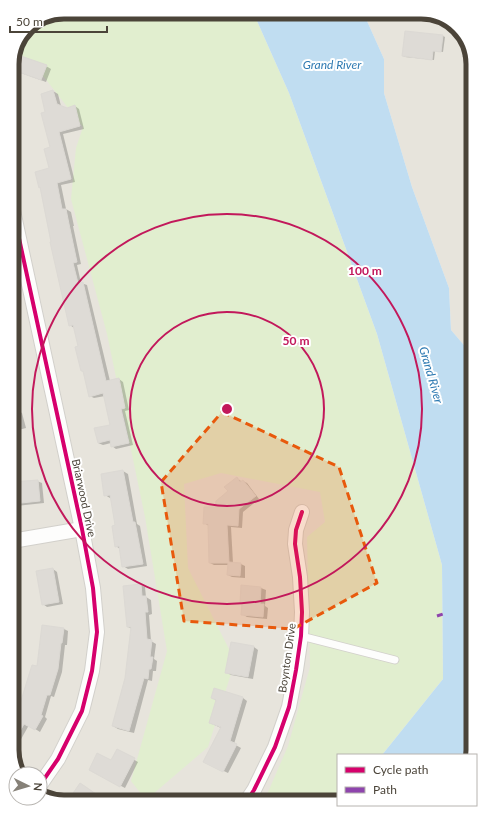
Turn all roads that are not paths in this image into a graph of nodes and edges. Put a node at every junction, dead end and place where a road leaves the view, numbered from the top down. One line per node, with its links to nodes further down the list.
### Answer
1 (19, 238): 3 (street, Briarwood Drive)
2 (302, 512): 5 (street, Boynton Drive)
3 (82, 529): 4 (street); 7 (street, Briarwood Drive)
4 (19, 540)
5 (301, 636): 6 (lane); 8 (street, Boynton Drive)
6 (395, 660)
7 (48, 773)
8 (251, 795)

